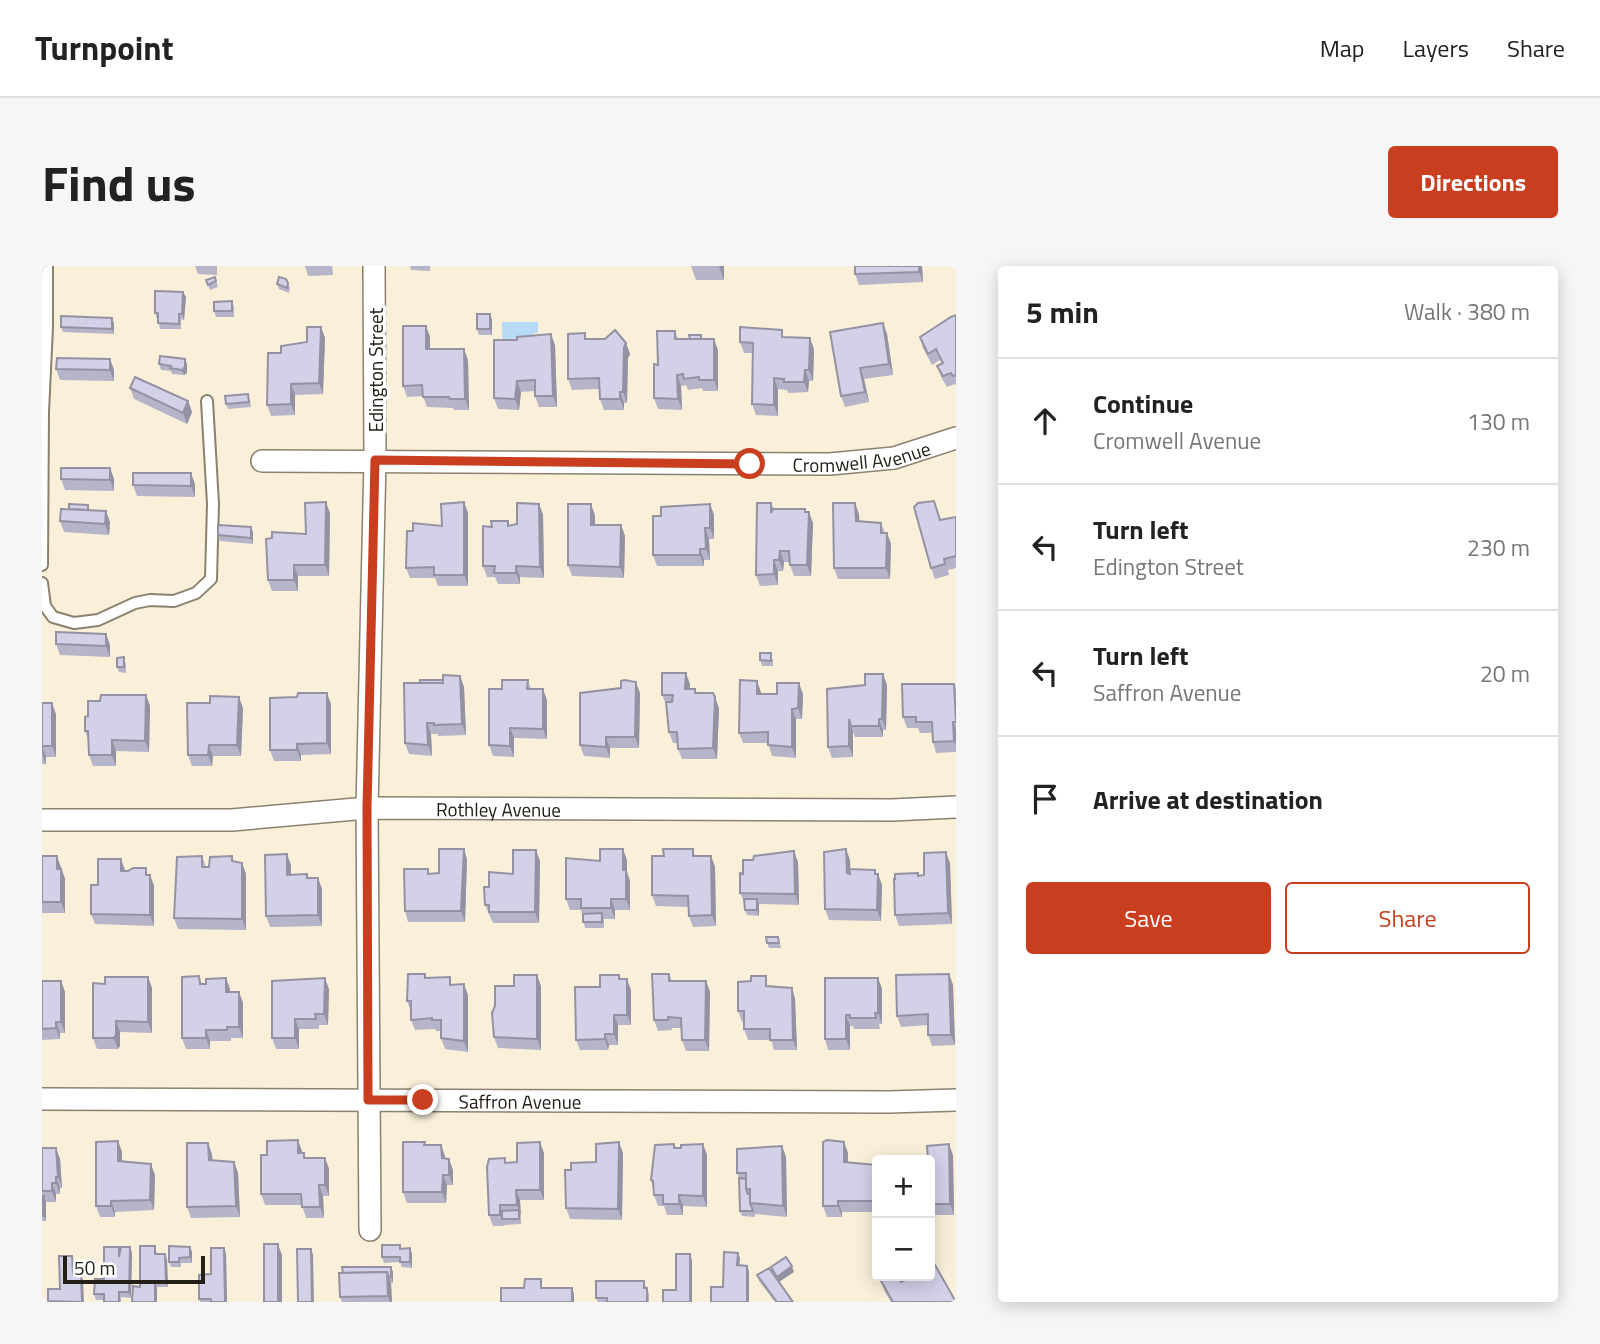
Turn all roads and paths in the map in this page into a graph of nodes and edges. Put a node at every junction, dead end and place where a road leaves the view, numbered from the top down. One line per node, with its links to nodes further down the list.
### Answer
1 (47, 266): 7 (lane)
2 (374, 266): 5 (street, Edington Street)
3 (207, 401): 8 (lane)
4 (956, 438): 5 (street, Cromwell Avenue)
5 (375, 460): 6 (street, Cromwell Avenue); 10 (street, Edington Street)
6 (262, 461)
7 (42, 565)
8 (42, 583)
9 (956, 807): 10 (street, Rothley Avenue)
10 (367, 808): 11 (street, Rothley Avenue); 13 (street, Edington Street)
11 (42, 820)
12 (42, 1099): 13 (street, Saffron Avenue)
13 (368, 1100): 14 (street, Saffron Avenue); 15 (street, Edington Street)
14 (956, 1100)
15 (370, 1230)

